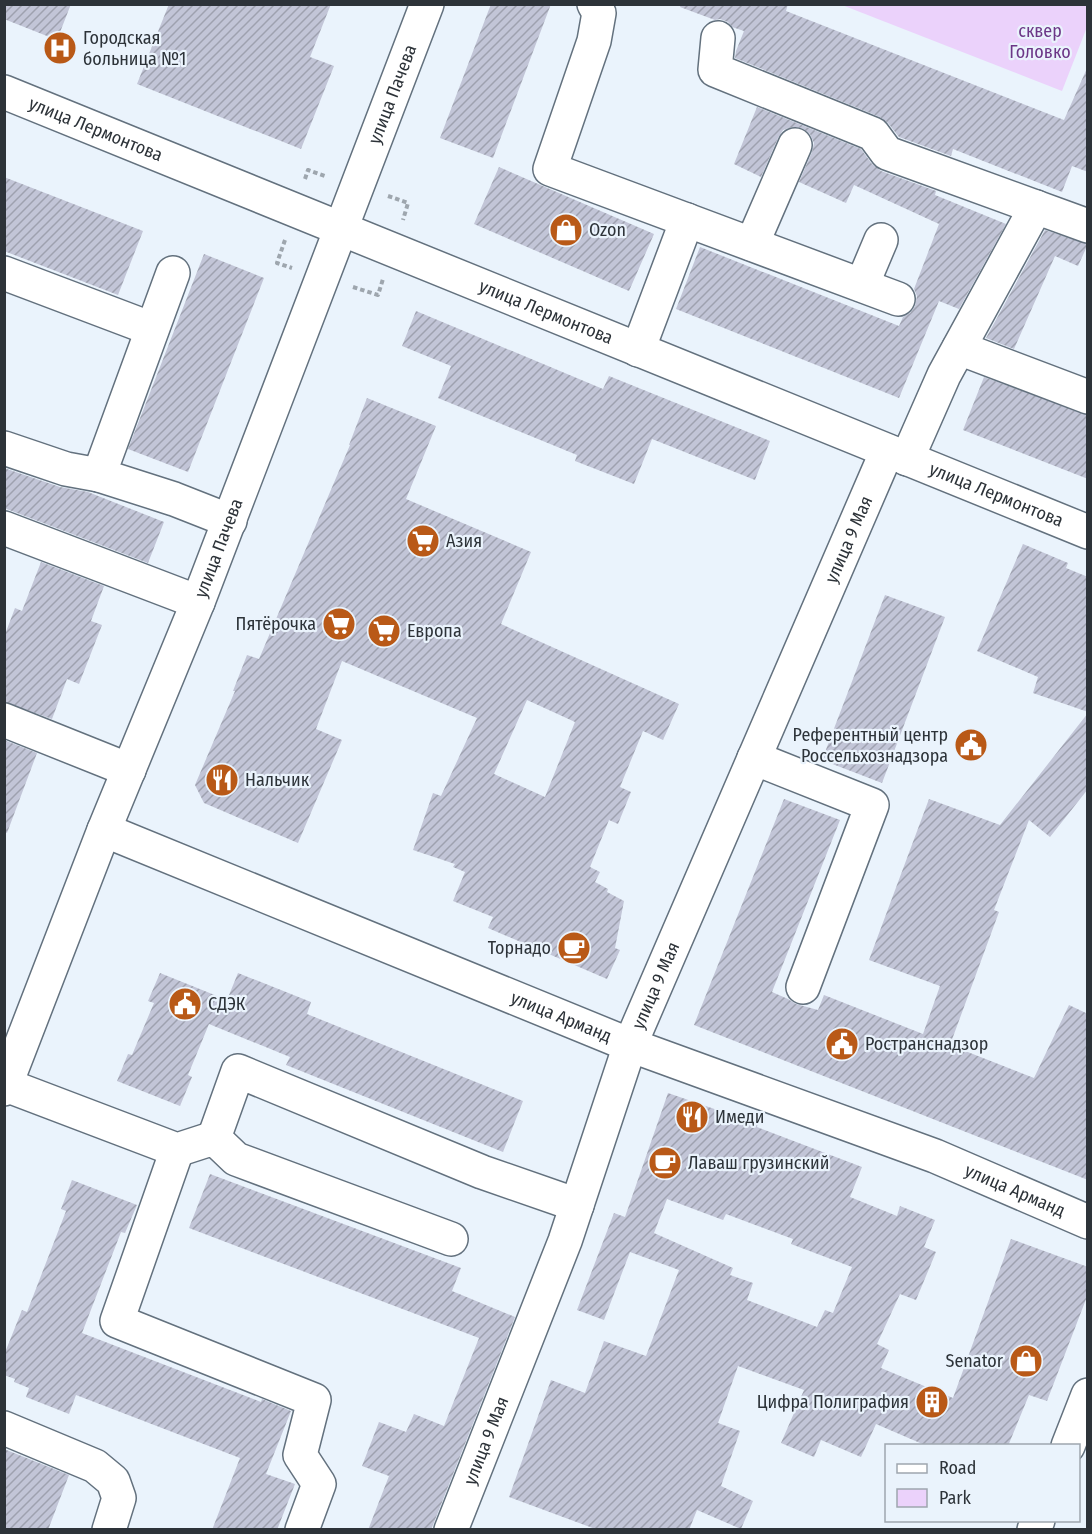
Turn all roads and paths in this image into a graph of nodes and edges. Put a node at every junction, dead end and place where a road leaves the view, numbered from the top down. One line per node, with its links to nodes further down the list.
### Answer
1 (427, 4): 13 (street, улица Пачева)
2 (594, 4): 10 (street)
3 (718, 38): 9 (street)
4 (4, 92): 13 (street, улица Лермонтова)
5 (795, 145): 16 (street)
6 (325, 176): 7 (path)
7 (303, 182)
8 (381, 194): 11 (path)
9 (1036, 207): 12 (street); 25 (street, улица 9 Мая)
10 (687, 220): 16 (street); 26 (street)
11 (402, 222)
12 (1088, 226)
13 (342, 229): 26 (street, улица Лермонтова); 31 (street, улица Пачева)
14 (287, 231): 17 (path)
15 (881, 240): 21 (street)
16 (752, 244): 21 (street)
17 (299, 270)
18 (4, 273): 24 (street)
19 (173, 273): 24 (street)
20 (385, 273): 22 (path)
21 (862, 285): 23 (street)
22 (347, 286)
23 (898, 298)
24 (152, 329): 30 (street)
25 (959, 348): 27 (street); 29 (street, улица 9 Мая)
26 (638, 350): 29 (street, улица Лермонтова)
27 (1088, 397)
28 (4, 448): 30 (street)
29 (897, 455): 33 (street, улица Лермонтова); 36 (street, улица 9 Мая)
30 (99, 476): 31 (street)
31 (230, 521): 34 (street, улица Пачева)
32 (4, 528): 34 (street)
33 (1088, 532)
34 (198, 602): 37 (street, улица Пачева)
35 (4, 720): 37 (street)
36 (754, 758): 39 (street); 40 (street, улица 9 Мая)
37 (129, 770): 38 (street, улица Пачева)
38 (104, 830): 40 (street, улица Арманд); 41 (street, улица Пачева)
39 (803, 987)
40 (630, 1045): 44 (street, улица 9 Мая); 45 (street, улица Арманд)
41 (5, 1087): 43 (street)
42 (214, 1138): 43 (street); 44 (street); 46 (street)
43 (177, 1150): 51 (street)
44 (577, 1205): 52 (street, улица 9 Мая)
45 (1088, 1222)
46 (451, 1239)
47 (1088, 1395): 49 (street)
48 (4, 1428): 50 (street)
49 (1069, 1444)
50 (109, 1530)
51 (303, 1530)
52 (451, 1530)

